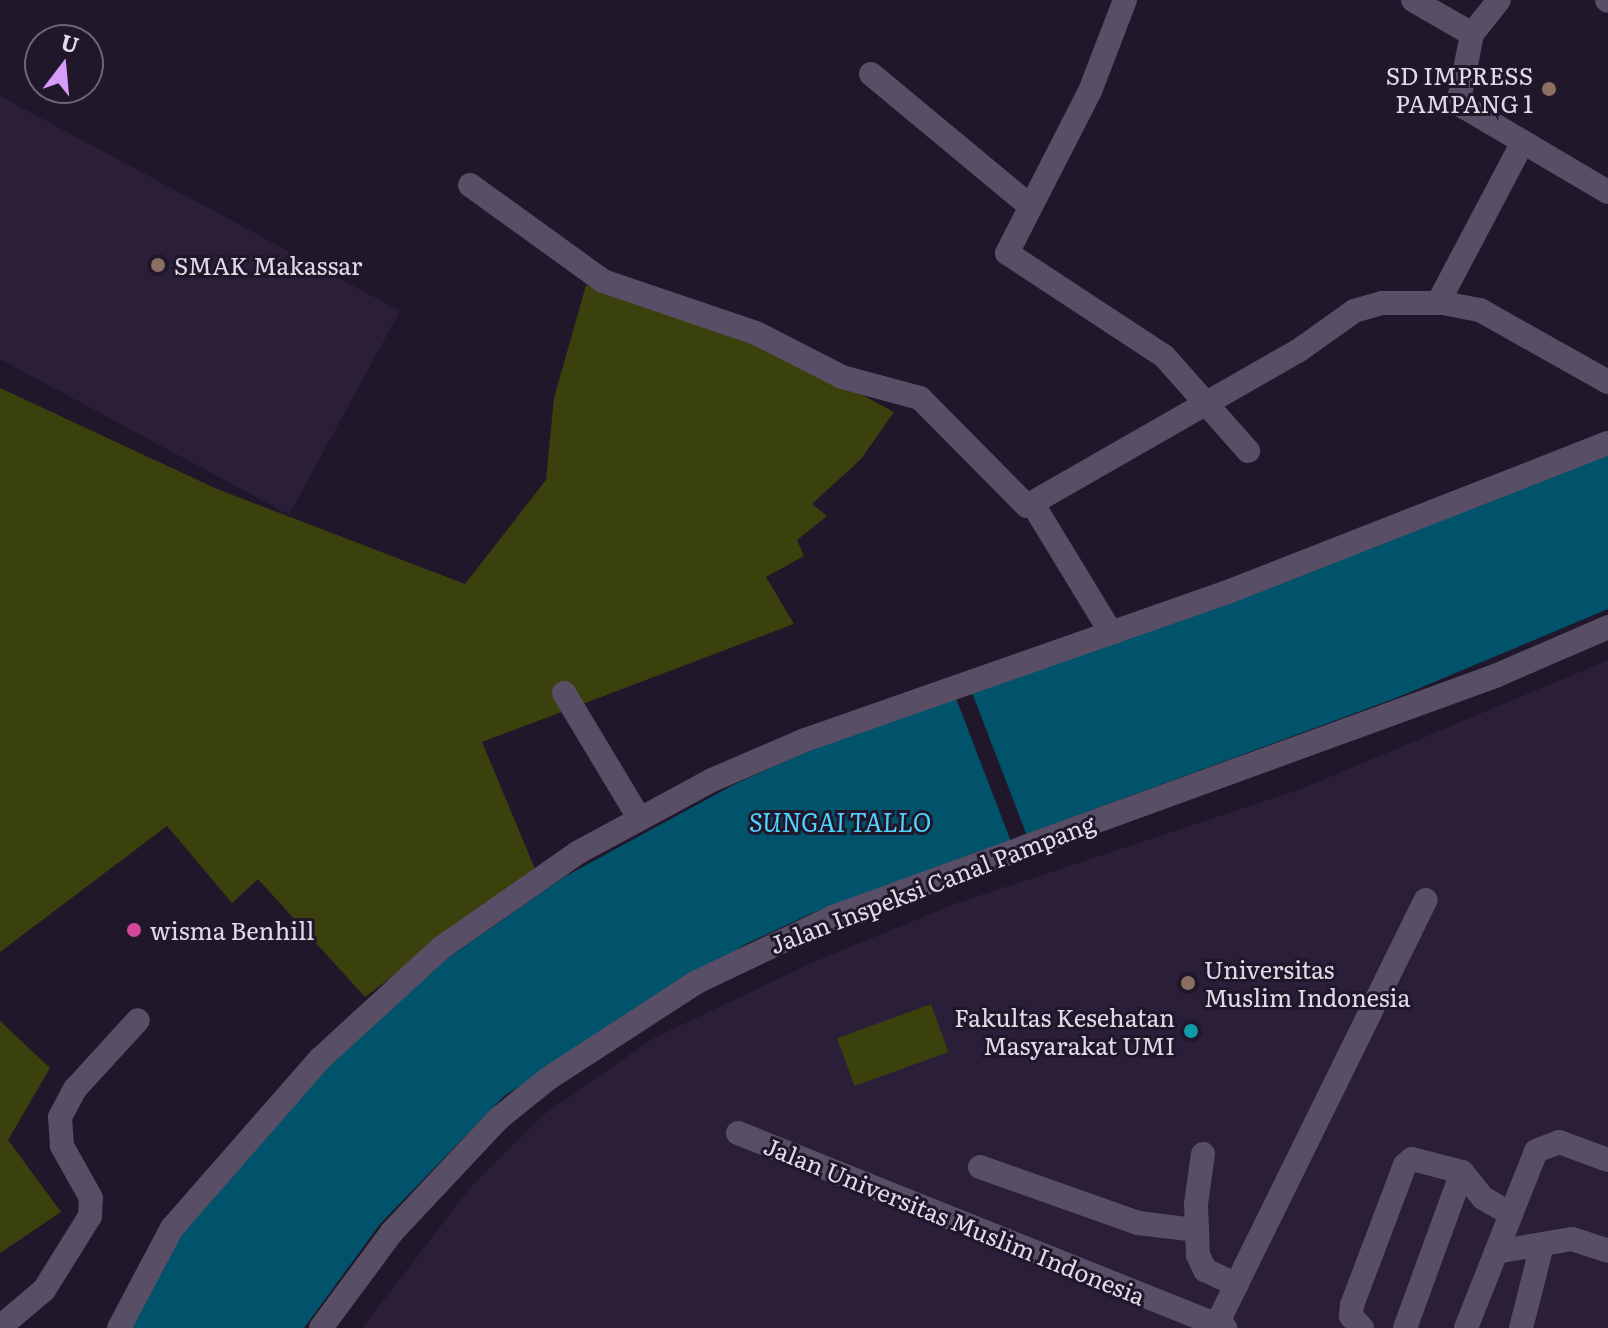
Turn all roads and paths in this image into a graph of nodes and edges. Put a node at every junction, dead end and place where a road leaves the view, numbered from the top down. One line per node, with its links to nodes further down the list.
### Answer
1 (1125, 0): 9 (street)
2 (1413, 0): 4 (street)
3 (1499, 0): 4 (street)
4 (1472, 34): 6 (street)
5 (871, 74): 9 (street)
6 (1522, 144): 8 (street); 10 (street)
7 (470, 185): 15 (street)
8 (1608, 192)
9 (1030, 206): 12 (street)
10 (1438, 303): 11 (street); 12 (street)
11 (1608, 382)
12 (1208, 404): 14 (street); 15 (street)
13 (1608, 443): 17 (street)
14 (1248, 451)
15 (1034, 506): 17 (street)
16 (1608, 627): 36 (street, Jalan Inspeksi Canal Pampang)
17 (1110, 631): 19 (street)
18 (564, 693): 19 (street)
19 (639, 818): 35 (street)
20 (1426, 900): 32 (street, Jalan Universitas Muslim Indonesia)
21 (138, 1020): 33 (street)
22 (738, 1133): 34 (street, Jalan Universitas Muslim Indonesia)
23 (1203, 1154): 28 (street)
24 (1608, 1160): 27 (street)
25 (980, 1167): 28 (street)
26 (1462, 1172): 27 (street); 37 (street); 38 (street)
27 (1511, 1214): 31 (street)
28 (1195, 1230): 32 (street)
29 (1542, 1245): 30 (street); 31 (street); 40 (street)
30 (1608, 1251)
31 (1496, 1252): 39 (street)
32 (1237, 1285): 34 (street, Jalan Universitas Muslim Indonesia)
33 (0, 1327)
34 (1219, 1327)
35 (119, 1328)
36 (321, 1328)
37 (1362, 1328)
38 (1405, 1328)
39 (1466, 1328)
40 (1521, 1328)

